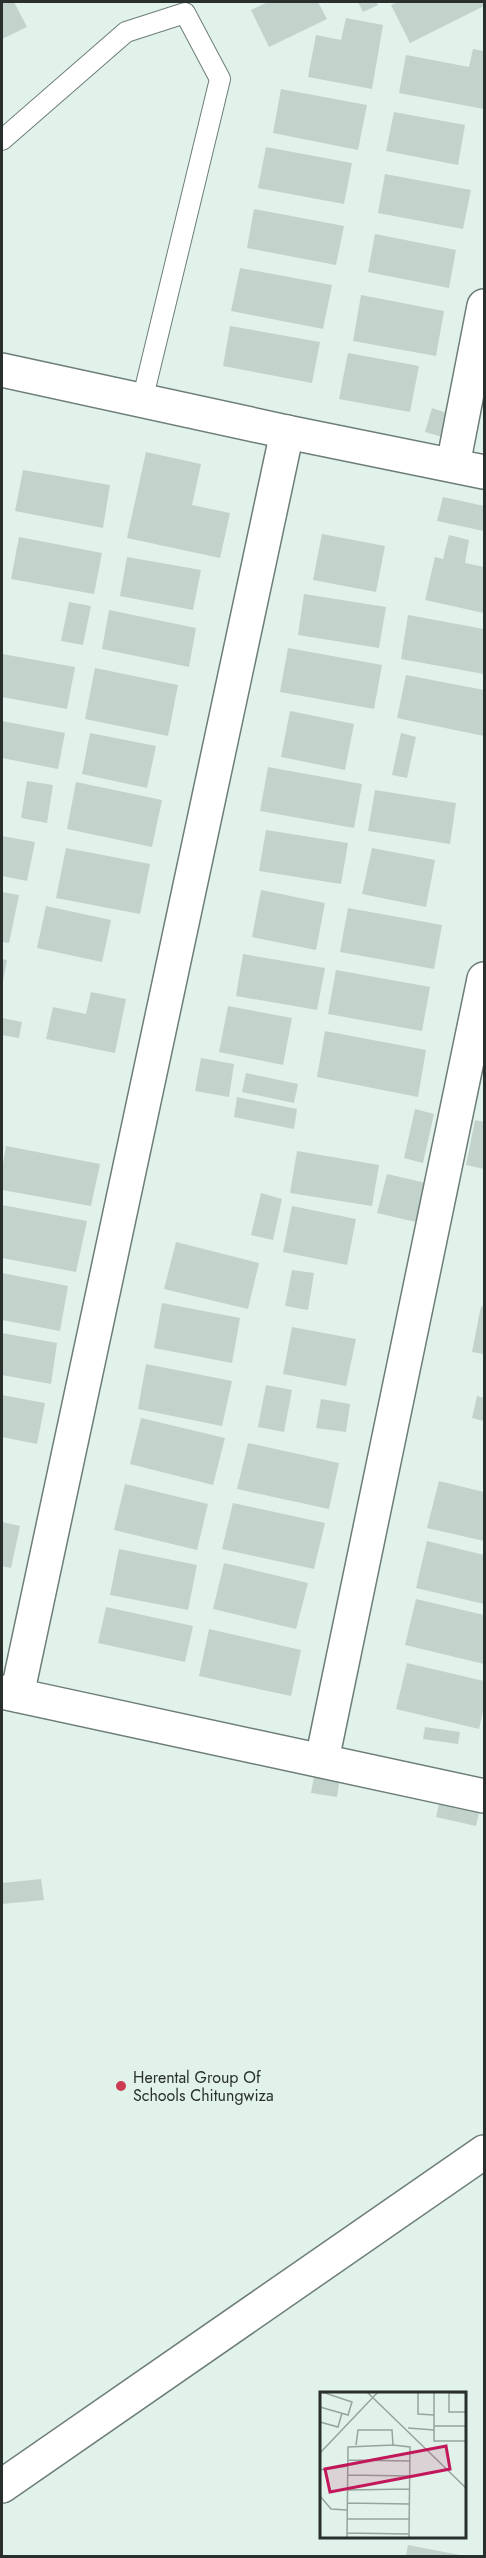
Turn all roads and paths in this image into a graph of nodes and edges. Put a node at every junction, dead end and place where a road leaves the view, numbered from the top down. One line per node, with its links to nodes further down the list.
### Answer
1 (2, 140): 4 (lane)
2 (484, 306): 6 (street)
3 (2, 370): 4 (street)
4 (142, 401): 5 (street)
5 (287, 432): 6 (street); 9 (street)
6 (453, 465): 7 (street)
7 (484, 472)
8 (484, 979): 10 (street)
9 (9, 1694): 10 (street)
10 (322, 1760): 11 (street)
11 (484, 1796)
12 (484, 2152): 13 (street)
13 (2, 2486)

